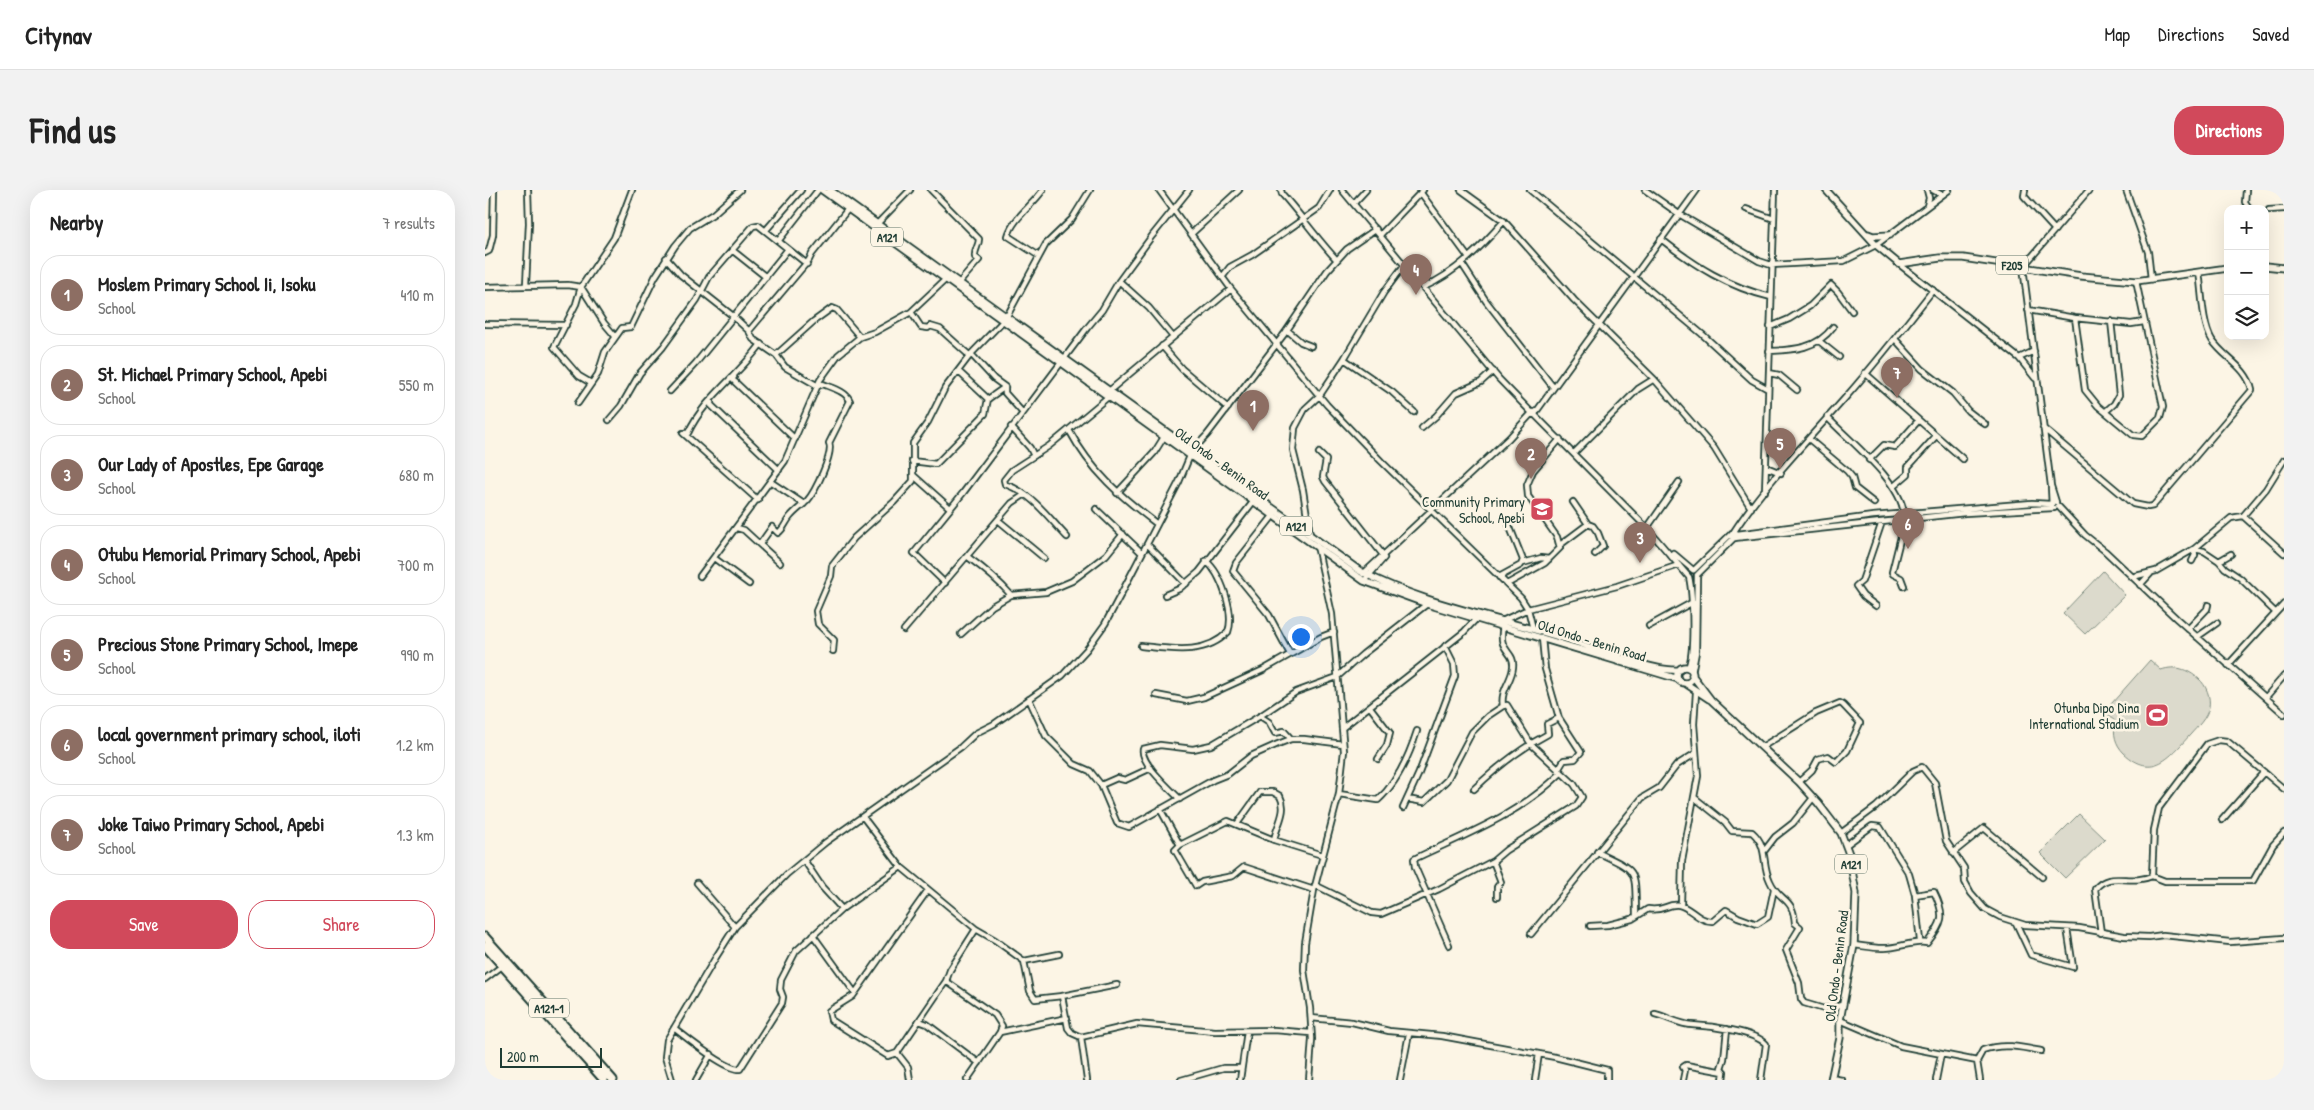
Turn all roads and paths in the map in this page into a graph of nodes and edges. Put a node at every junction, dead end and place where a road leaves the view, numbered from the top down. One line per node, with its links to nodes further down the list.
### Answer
1 (494, 190): 63 (street)
2 (528, 190): 86 (street)
3 (632, 190): 88 (street)
4 (726, 190): 37 (street)
5 (740, 190): 37 (street)
6 (801, 190): 52 (street)
7 (811, 190): 34 (street)
8 (822, 190): 41 (main road, Old Ondo - Benin Road / A121)
9 (830, 190): 50 (main road, Old Ondo - Benin Road / A121)
10 (910, 190): 50 (street)
11 (931, 190): 85 (street)
12 (1043, 190): 64 (street)
13 (1089, 190): 64 (street)
14 (1159, 190): 42 (street)
15 (1189, 190): 42 (street)
16 (1239, 190): 55 (street)
17 (1281, 190): 47 (street)
18 (1330, 190): 47 (street)
19 (1342, 190): 38 (street)
20 (1366, 190): 38 (street)
21 (1461, 190): 49 (street)
22 (1529, 190): 79 (street)
23 (1645, 190): 46 (street)
24 (1697, 190): 46 (street)
25 (1775, 190): 48 (street)
26 (1827, 190): 54 (main road)
27 (1927, 190): 40 (street)
28 (1933, 190): 36 (street)
29 (1949, 190): 36 (street)
30 (2026, 190): 53 (street)
31 (2089, 190): 53 (street)
32 (2126, 190): 81 (street)
33 (2246, 190): 39 (street)
34 (816, 192): 59 (street)
35 (1422, 192): 56 (street); 65 (street)
36 (1942, 195): 40 (street)
37 (730, 196): 66 (street)
38 (1355, 203): 51 (street)
39 (2247, 205)
40 (1927, 207): 57 (street)
41 (848, 208): 50 (main road, Old Ondo - Benin Road / A121); 68 (street)
42 (1174, 208): 55 (street); 84 (street)
43 (1746, 209): 48 (street)
44 (2284, 209): 45 (street)
45 (2269, 210)
46 (1679, 214): 58 (street); 72 (street)
47 (1305, 219): 67 (street); 78 (street)
48 (1774, 219): 72 (street)
49 (1504, 221): 65 (street); 104 (street)
50 (880, 228): 82 (main road, Old Ondo - Benin Road / A121); 85 (main road, Old Ondo - Benin Road / A121)
51 (1376, 229): 56 (street); 67 (street)
52 (766, 230): 59 (street); 62 (street)
53 (2055, 230): 74 (street)
54 (1865, 232): 57 (main road); 60 (main road)
55 (1191, 234): 78 (street)
56 (1380, 235): 69 (street)
57 (1890, 235): 60 (street)
58 (1661, 239): 79 (street); 93 (street)
59 (779, 240): 61 (street)
60 (1877, 245): 71 (main road); 72 (street)
61 (788, 249): 68 (street); 80 (street)
62 (733, 250): 80 (street); 92 (street)
63 (485, 253)
64 (1039, 256): 99 (street)
65 (1468, 256): 70 (street)
66 (665, 258): 92 (street); 109 (street)
67 (1337, 260): 107 (street)
68 (807, 264): 108 (street)
69 (1405, 264): 89 (street); 124 (street)
70 (1462, 264): 89 (street); 136 (street)
71 (1899, 264): 74 (main road, F205); 91 (street)
72 (1771, 265): 93 (street)
73 (2269, 266): 75 (main road)
74 (2023, 267): 83 (main road, F205); 94 (street)
75 (2284, 268)
76 (2224, 269): 77 (main road, F205)
77 (2199, 272): 81 (main road, F205); 156 (street)
78 (1223, 276): 90 (street)
79 (1633, 276): 104 (street); 137 (street)
80 (765, 277): 97 (street)
81 (2151, 279): 83 (main road, F205)
82 (945, 280): 85 (main road, Old Ondo - Benin Road / A121); 96 (street)
83 (2136, 281): 101 (street)
84 (1119, 282): 111 (street); 125 (street)
85 (956, 284): 99 (main road, Old Ondo - Benin Road / A121); 99 (main road, Old Ondo - Benin Road / A121)
86 (525, 285): 87 (street); 88 (street)
87 (485, 287)
88 (581, 287): 103 (street); 109 (street)
89 (1423, 287): 127 (street)
90 (1231, 289): 111 (street); 115 (street)
91 (1933, 290): 112 (street); 123 (street)
92 (701, 291): 97 (street); 151 (street)
93 (1771, 297): 105 (street)
94 (2028, 310): 98 (street); 119 (street)
95 (1852, 311): 105 (street)
96 (911, 312): 110 (street); 121 (street)
97 (733, 316): 108 (street); 139 (street)
98 (2075, 318): 100 (street); 146 (street)
99 (1004, 320): 121 (street); 125 (main road, Old Ondo - Benin Road / A121)
100 (2111, 322): 101 (street); 146 (street)
101 (2144, 322): 146 (street)
102 (485, 324): 103 (street)
103 (566, 325): 133 (street)
104 (1599, 325): 131 (street); 136 (street)
105 (1770, 327): 118 (street)
106 (1833, 327): 113 (street)
107 (1287, 330): 115 (street); 117 (street)
108 (749, 331): 114 (street)
109 (615, 336): 133 (street)
110 (860, 337): 120 (street); 134 (street)
111 (1173, 337): 116 (street)
112 (1895, 339): 129 (street); 153 (street)
113 (1819, 341): 118 (street); 122 (street)
114 (761, 344): 120 (street); 130 (street)
115 (1276, 344): 141 (street); 145 (street)
116 (1162, 346): 140 (street); 145 (street)
117 (1311, 346)
118 (1769, 351): 128 (street)
119 (2034, 351): 123 (street); 132 (street)
120 (775, 355): 134 (street)
121 (971, 355): 126 (street); 135 (street)
122 (1839, 356)
123 (2019, 358): 132 (street)
124 (1344, 360): 141 (street); 148 (street)
125 (1063, 361): 140 (main road, Old Ondo - Benin Road / A121); 147 (street)
126 (958, 371): 142 (street); 170 (street)
127 (1493, 371): 149 (street); 155 (street)
128 (1769, 373): 137 (street); 138 (street)
129 (1865, 373): 150 (street); 152 (street)
130 (735, 376): 143 (street); 161 (street)
131 (1653, 379): 164 (street); 188 (street)
132 (2037, 381): 156 (street)
133 (591, 383): 144 (street)
134 (818, 386): 161 (street); 185 (street)
135 (1005, 387): 142 (street); 147 (street)
136 (1553, 387): 149 (street)
137 (1768, 389): 171 (street)
138 (1797, 390)
139 (670, 391)
140 (1108, 394): 157 (street); 159 (main road, Old Ondo - Benin Road / A121); 165 (main road, Old Ondo - Benin Road / A121)
141 (1320, 395): 190 (street); 204 (street)
142 (988, 399): 170 (street)
143 (711, 401): 172 (street); 181 (street)
144 (578, 403)
145 (1228, 408): 165 (street)
146 (2106, 411)
147 (1022, 412): 154 (street)
148 (1414, 412)
149 (1534, 413): 160 (street); 190 (street)
150 (1827, 417): 162 (street); 168 (street)
151 (609, 420)
152 (1919, 421): 158 (street); 168 (street)
153 (1985, 424)
154 (1011, 427): 166 (street); 187 (street)
155 (1423, 428)
156 (2043, 428): 186 (street)
157 (1069, 430): 166 (street); 180 (street)
158 (1936, 436): 167 (street); 177 (street)
159 (1164, 438): 165 (main road, Old Ondo - Benin Road / A121); 180 (street)
160 (1559, 438): 164 (street); 210 (street)
161 (795, 439): 172 (street)
162 (1809, 439): 173 (street); 184 (street)
163 (1319, 453): 214 (street)
164 (1575, 453): 201 (street)
165 (1191, 454): 182 (main road, Old Ondo - Benin Road / A121); 197 (street); 204 (main road, Old Ondo - Benin Road / A121)
166 (1033, 456): 179 (street)
167 (1963, 458)
168 (1869, 460): 177 (street)
169 (2284, 460): 193 (street)
170 (912, 461): 174 (street)
171 (1766, 467): 173 (street); 178 (street)
172 (779, 470): 175 (street)
173 (1781, 472): 178 (street)
174 (913, 475): 187 (street); 263 (street)
175 (771, 482): 181 (street); 185 (street)
176 (1679, 482): 201 (street)
177 (1894, 486): 191 (street)
178 (1765, 491): 188 (street)
179 (1024, 494): 194 (street); 205 (street)
180 (1117, 494): 197 (street)
181 (758, 500): 200 (street)
182 (1253, 502): 192 (main road, Old Ondo - Benin Road / A121); 221 (street)
183 (1573, 502): 198 (street)
184 (1874, 503)
185 (804, 504): 207 (street)
186 (2054, 505): 191 (street); 195 (street); 234 (street)
187 (949, 508): 235 (street)
188 (1751, 508): 203 (street)
189 (1096, 509): 202 (street)
190 (1431, 511): 214 (street); 232 (street)
191 (1904, 512): 203 (street)
192 (1273, 516): 209 (main road, Old Ondo - Benin Road / A121); 264 (street)
193 (2243, 516): 211 (street); 213 (street)
194 (998, 520): 217 (street); 219 (street)
195 (1905, 520): 196 (street); 240 (street)
196 (1882, 522): 203 (street); 247 (street)
197 (1157, 524): 208 (street)
198 (1588, 524): 210 (street); 215 (street)
199 (1509, 525): 225 (street)
200 (737, 528): 207 (street); 218 (street)
201 (1647, 528): 206 (street)
202 (1123, 534): 212 (street); 241 (street)
203 (1734, 535): 227 (street); 229 (street)
204 (1310, 536): 209 (main road, Old Ondo - Benin Road / A121)
205 (1067, 537)
206 (1660, 541): 226 (street); 227 (street)
207 (760, 544): 224 (street)
208 (1147, 544): 212 (street); 237 (street)
209 (1317, 544): 231 (main road, Old Ondo - Benin Road / A121); 257 (street)
210 (1560, 545): 220 (street)
211 (2194, 549): 222 (street); 223 (street); 228 (street)
212 (1142, 553): 275 (street)
213 (2284, 553)
214 (1386, 554): 231 (street)
215 (1595, 554)
216 (2231, 554): 223 (street)
217 (968, 557): 235 (street); 241 (street)
218 (714, 558): 230 (street); 236 (street)
219 (1044, 558)
220 (1549, 559): 225 (street); 238 (street)
221 (1205, 561): 237 (street); 261 (street)
222 (2192, 561)
223 (2219, 561): 249 (street)
224 (780, 563)
225 (1523, 563): 232 (street)
226 (1679, 565): 233 (street); 248 (street)
227 (1693, 570): 229 (street); 233 (street)
228 (2151, 572): 234 (street); 239 (street)
229 (1697, 575): 233 (street); 267 (street)
230 (700, 576)
231 (1364, 577): 244 (main road, Old Ondo - Benin Road / A121); 251 (main road, Old Ondo - Benin Road / A121)
232 (1499, 577): 238 (street)
233 (1688, 577): 243 (street)
234 (2132, 577): 239 (street)
235 (945, 583): 256 (street)
236 (749, 584)
237 (1186, 584): 242 (street)
238 (1507, 584): 248 (street)
239 (2140, 585): 255 (street)
240 (1904, 586)
241 (1011, 595): 258 (street)
242 (1165, 595)
243 (1693, 602): 253 (street); 267 (street)
244 (1427, 604): 250 (main road, Old Ondo - Benin Road / A121); 269 (street)
245 (2208, 604): 255 (street)
246 (2284, 604): 249 (street)
247 (1876, 606)
248 (1528, 609): 251 (street); 254 (street)
249 (2275, 612): 265 (street)
250 (1476, 619): 251 (main road, Old Ondo - Benin Road / A121); 262 (street)
251 (1503, 623): 254 (main road, Old Ondo - Benin Road / A121); 260 (main road, Old Ondo - Benin Road / A121); 277 (street)
252 (2217, 623): 259 (street)
253 (1649, 626)
254 (1533, 629): 266 (main road, Old Ondo - Benin Road / A121)
255 (2188, 629): 259 (street)
256 (904, 630)
257 (1333, 632): 264 (street); 269 (street)
258 (961, 634)
259 (2197, 637): 265 (street)
260 (1542, 638): 270 (main road, Old Ondo - Benin Road / A121); 281 (street)
261 (1141, 646)
262 (1445, 646): 278 (street); 301 (street)
263 (833, 651)
264 (1290, 654): 273 (street)
265 (2228, 665): 274 (street)
266 (1680, 670): 267 (main road, Old Ondo - Benin Road); 270 (main road)
267 (1691, 672): 271 (main road); 276 (main road, Old Ondo - Benin Road / A121)
268 (2284, 676): 274 (street)
269 (1337, 677): 280 (street); 282 (street)
270 (1678, 679): 271 (main road, Old Ondo - Benin Road)
271 (1685, 683): 272 (main road, Old Ondo - Benin Road / A121)
272 (1697, 692): 276 (main road, Old Ondo - Benin Road / A121); 288 (street)
273 (1156, 695)
274 (2266, 697): 279 (street)
275 (1029, 698): 294 (street); 304 (street)
276 (1711, 700): 287 (main road, Old Ondo - Benin Road / A121)
277 (1503, 706): 285 (street); 301 (street)
278 (1370, 707): 282 (street); 289 (street)
279 (2284, 714)
280 (1260, 716): 284 (street); 290 (street)
281 (1559, 718): 285 (street); 291 (street)
282 (1342, 728): 286 (street)
283 (1417, 730): 297 (street)
284 (1291, 739): 286 (street); 300 (street)
285 (1531, 742): 291 (street); 295 (street)
286 (1343, 744): 297 (street)
287 (1762, 748): 293 (main road, Old Ondo - Benin Road / A121); 293 (street)
288 (1696, 753): 298 (street); 313 (street)
289 (1378, 759)
290 (1151, 768): 294 (street); 300 (street)
291 (1559, 771): 317 (street); 325 (street)
292 (2264, 772): 296 (street); 305 (street); 319 (street)
293 (1799, 782): 299 (main road, Old Ondo - Benin Road / A121)
294 (1101, 785): 303 (street)
295 (1474, 789)
296 (2284, 789)
297 (1339, 794): 315 (street)
298 (1695, 798): 312 (street); 328 (street)
299 (1813, 798): 307 (main road, Old Ondo - Benin Road / A121); 312 (street)
300 (1180, 799): 303 (street)
301 (1407, 799): 302 (street)
302 (1403, 808)
303 (1161, 809): 310 (street)
304 (863, 817): 316 (street); 318 (street)
305 (2222, 820)
306 (1237, 824): 309 (street); 309 (street); 310 (street)
307 (1841, 833): 311 (main road, Old Ondo - Benin Road / A121); 314 (street)
308 (2284, 833): 319 (street)
309 (1274, 840): 315 (street)
310 (1180, 845): 322 (street)
311 (1845, 845): 326 (street); 342 (main road, Old Ondo - Benin Road / A121)
312 (1765, 850): 323 (street)
313 (1597, 852): 330 (street); 337 (street)
314 (1953, 854): 320 (street); 331 (street)
315 (1322, 855): 322 (street)
316 (804, 860): 329 (street); 333 (street)
317 (1493, 861): 325 (street); 327 (street)
318 (901, 867): 324 (street); 329 (street)
319 (2152, 876): 336 (street)
320 (2042, 877)
321 (697, 883): 333 (street)
322 (1315, 888): 325 (street); 356 (street)
323 (1774, 889): 328 (street); 353 (street)
324 (927, 890): 335 (street); 351 (street)
325 (1426, 893): 343 (street)
326 (1915, 895): 341 (street); 341 (street)
327 (1497, 897)
328 (1681, 905): 330 (street)
329 (842, 909): 338 (street)
330 (1636, 915): 332 (street)
331 (2015, 924): 334 (street); 334 (street)
332 (1590, 926)
333 (735, 927): 359 (street)
334 (2067, 928): 336 (street)
335 (976, 929): 346 (street); 349 (street)
336 (2101, 932): 340 (street)
337 (1531, 934)
338 (813, 935): 351 (street); 368 (street)
339 (485, 937): 377 (highway, A121-1)
340 (2284, 938)
341 (1920, 941): 342 (street)
342 (1854, 944): 353 (main road, Old Ondo - Benin Road / A121)
343 (1449, 945)
344 (485, 946): 347 (highway, A121-1)
345 (1059, 954): 346 (street)
346 (1024, 961): 352 (street)
347 (502, 966): 348 (street); 376 (highway, A121-1)
348 (485, 979)
349 (946, 981): 358 (street); 362 (street)
350 (1117, 985): 352 (street)
351 (855, 993): 367 (street)
352 (1062, 996): 355 (street)
353 (1842, 1005): 357 (main road, Old Ondo - Benin Road / A121)
354 (1655, 1014): 360 (street)
355 (1067, 1018): 362 (street); 365 (street)
356 (1311, 1018): 363 (street); 364 (street)
357 (1840, 1020): 370 (street); 375 (main road, Old Ondo - Benin Road / A121)
358 (919, 1021): 367 (street); 372 (street)
359 (674, 1028): 368 (street); 378 (street)
360 (1727, 1029): 374 (street); 391 (street)
361 (1247, 1031): 363 (street); 365 (street); 373 (street)
362 (1000, 1032): 372 (street)
363 (1311, 1033): 385 (street)
364 (1409, 1034): 369 (street); 386 (street)
365 (1081, 1037): 382 (street)
366 (2041, 1052): 371 (street)
367 (897, 1053): 380 (street)
368 (711, 1054): 379 (street)
369 (1539, 1054): 387 (street); 388 (street)
370 (1941, 1054): 371 (street); 393 (street)
371 (1977, 1061): 394 (street)
372 (979, 1064): 381 (street)
373 (1241, 1068): 383 (street); 384 (street)
374 (1724, 1072): 389 (street); 390 (street)
375 (1831, 1079): 392 (street)
376 (604, 1080)
377 (613, 1080)
378 (672, 1080)
379 (695, 1080)
380 (911, 1080)
381 (967, 1080)
382 (1087, 1080)
383 (1181, 1080)
384 (1240, 1080)
385 (1309, 1080)
386 (1400, 1080)
387 (1535, 1080)
388 (1607, 1080)
389 (1683, 1080)
390 (1723, 1080)
391 (1761, 1080)
392 (1842, 1080)
393 (1936, 1080)
394 (1980, 1080)

